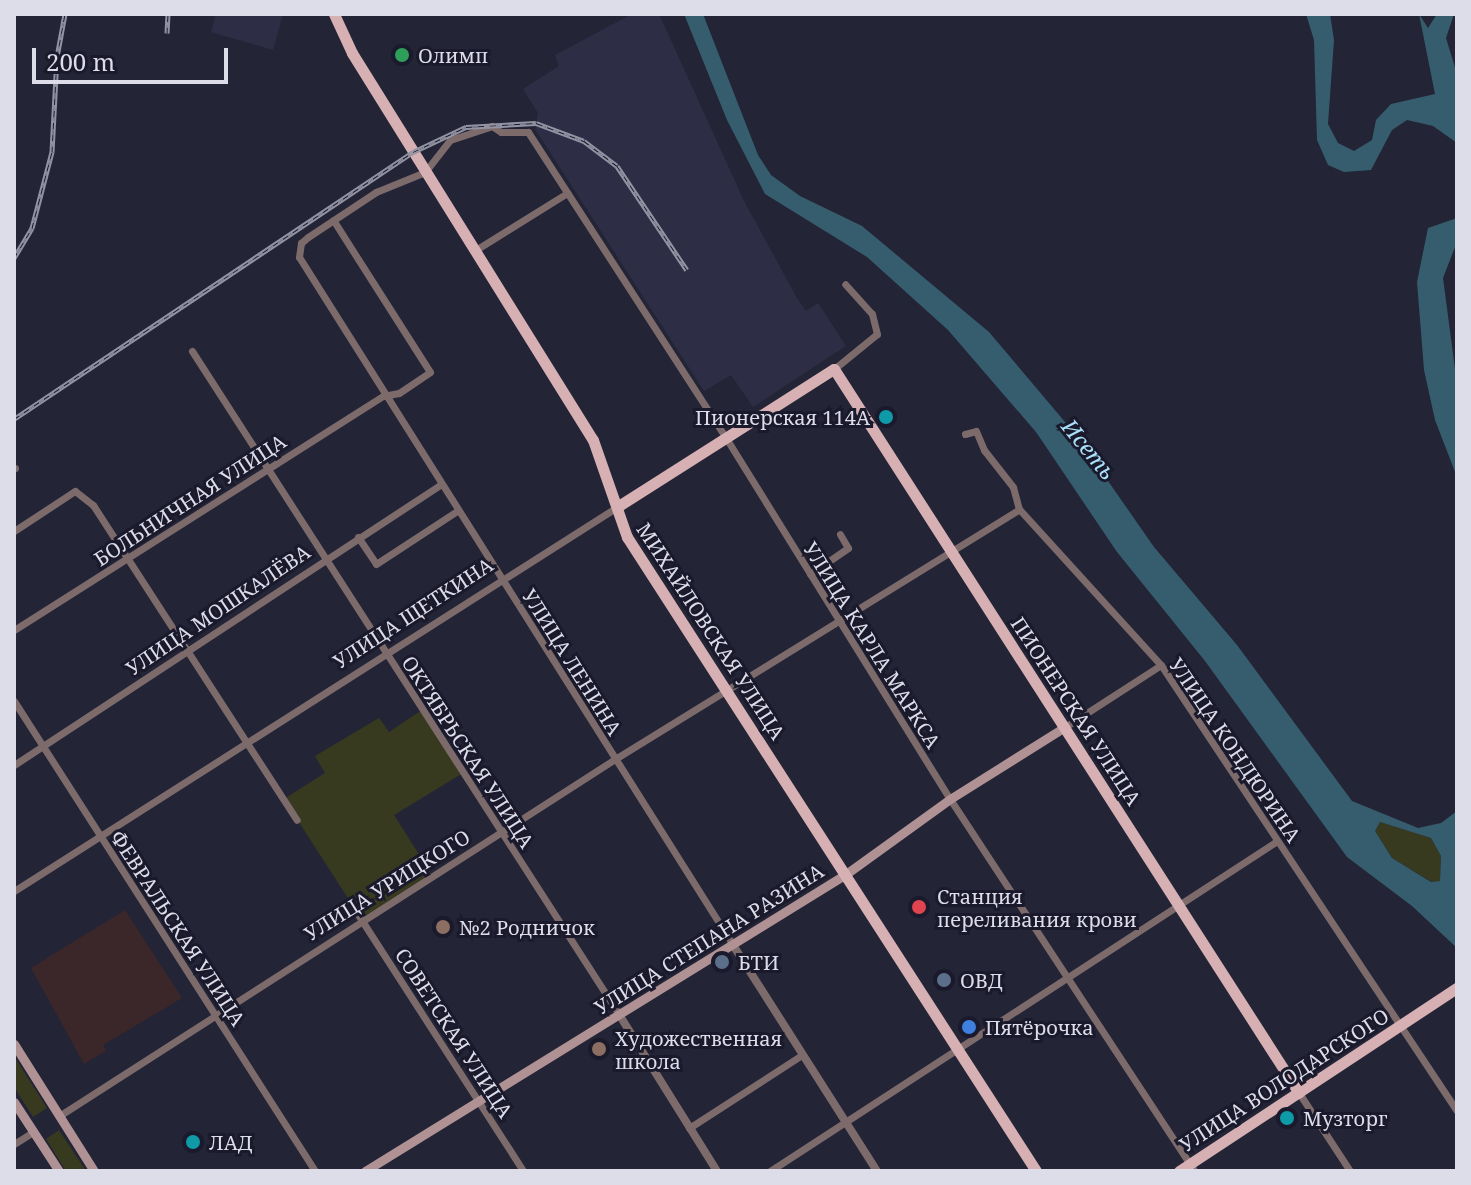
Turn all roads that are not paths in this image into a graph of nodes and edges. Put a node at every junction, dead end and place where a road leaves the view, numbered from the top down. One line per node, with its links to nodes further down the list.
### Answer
1 (334, 14): 2 (main road, МИХАЙЛОВСКАЯ УЛИЦА)
2 (425, 172): 3 (street, УЛИЦА КАРЛА МАРКСА); 4 (street, УЛИЦА ЛЕНИНА); 5 (main road, МИХАЙЛОВСКАЯ УЛИЦА)
3 (567, 193): 5 (street); 11 (street, УЛИЦА КАРЛА МАРКСА)
4 (333, 220): 9 (street, УЛИЦА ЛЕНИНА); 9 (street, БОЛЬНИЧНАЯ УЛИЦА)
5 (474, 251): 14 (main road, МИХАЙЛОВСКАЯ УЛИЦА)
6 (845, 284): 8 (street)
7 (192, 351): 12 (street, ОКТЯБРЬСКАЯ УЛИЦА)
8 (834, 369): 11 (main road, УЛИЦА ЩЕТКИНА); 20 (main road, ПИОНЕРСКАЯ УЛИЦА)
9 (383, 396): 12 (street, БОЛЬНИЧНАЯ УЛИЦА); 13 (street, УЛИЦА ЛЕНИНА)
10 (965, 434): 15 (street, УЛИЦА КОНДЮРИНА)
11 (726, 438): 14 (main road, УЛИЦА ЩЕТКИНА); 23 (street, УЛИЦА КАРЛА МАРКСА)
12 (270, 467): 21 (street, БОЛЬНИЧНАЯ УЛИЦА); 22 (street, ОКТЯБРЬСКАЯ УЛИЦА)
13 (440, 485): 16 (street, УЛИЦА ЛЕНИНА); 19 (street, УЛИЦА МОШКАЛЁВА)
14 (617, 507): 24 (street, УЛИЦА ЩЕТКИНА); 30 (main road, МИХАЙЛОВСКАЯ УЛИЦА)
15 (1019, 509): 20 (street, УЛИЦА УРИЦКОГО); 29 (street, УЛИЦА КОНДЮРИНА)
16 (457, 511): 19 (street); 24 (street, УЛИЦА ЛЕНИНА)
17 (14, 531): 21 (street)
18 (840, 534): 23 (street)
19 (358, 537): 22 (street, УЛИЦА МОШКАЛЁВА)
20 (951, 551): 25 (street, УЛИЦА УРИЦКОГО); 32 (main road, ПИОНЕРСКАЯ УЛИЦА)
21 (130, 557): 26 (street, БОЛЬНИЧНАЯ УЛИЦА); 27 (street)
22 (326, 558): 27 (street, УЛИЦА МОШКАЛЁВА); 28 (street, ОКТЯБРЬСКАЯ УЛИЦА)
23 (810, 574): 25 (street, УЛИЦА КАРЛА МАРКСА)
24 (501, 578): 28 (street, УЛИЦА ЩЕТКИНА); 35 (street, УЛИЦА ЛЕНИНА)
25 (838, 621): 30 (street, УЛИЦА УРИЦКОГО); 37 (street, УЛИЦА КАРЛА МАРКСА)
26 (14, 630)
27 (189, 650): 33 (street); 34 (street, УЛИЦА МОШКАЛЁВА)
28 (385, 651): 33 (street, УЛИЦА ЩЕТКИНА); 39 (street, ОКТЯБРЬСКАЯ УЛИЦА)
29 (1161, 665): 32 (street); 41 (street, УЛИЦА КОНДЮРИНА)
30 (727, 689): 35 (street, УЛИЦА УРИЦКОГО); 42 (main road, МИХАЙЛОВСКАЯ УЛИЦА)
31 (14, 701): 34 (street, ФЕВРАЛЬСКАЯ УЛИЦА)
32 (1065, 727): 37 (main road, УЛИЦА СТЕПАНА РАЗИНА); 44 (main road, ПИОНЕРСКАЯ УЛИЦА)
33 (247, 742): 38 (street); 40 (street, УЛИЦА ЩЕТКИНА)
34 (42, 745): 36 (street, УЛИЦА МОШКАЛЁВА); 40 (street, ФЕВРАЛЬСКАЯ УЛИЦА)
35 (615, 759): 39 (street, УЛИЦА УРИЦКОГО); 46 (street, УЛИЦА ЛЕНИНА)
36 (14, 765)
37 (950, 799): 42 (main road, УЛИЦА СТЕПАНА РАЗИНА); 47 (street, УЛИЦА КАРЛА МАРКСА)
38 (297, 820)
39 (500, 832): 45 (street, УЛИЦА УРИЦКОГО); 50 (street, ОКТЯБРЬСКАЯ УЛИЦА)
40 (101, 836): 43 (street, УЛИЦА ЩЕТКИНА); 49 (street, ФЕВРАЛЬСКАЯ УЛИЦА)
41 (1277, 841): 44 (street); 51 (street, УЛИЦА КОНДЮРИНА)
42 (846, 874): 46 (main road, УЛИЦА СТЕПАНА РАЗИНА); 53 (main road, МИХАЙЛОВСКАЯ УЛИЦА)
43 (14, 891)
44 (1179, 906): 47 (street); 55 (main road, ПИОНЕРСКАЯ УЛИЦА)
45 (359, 916): 49 (street, УЛИЦА УРИЦКОГО); 56 (street, СОВЕТСКАЯ УЛИЦА)
46 (733, 945): 50 (main road, УЛИЦА СТЕПАНА РАЗИНА); 54 (street, УЛИЦА ЛЕНИНА)
47 (1067, 978): 53 (street); 64 (street, УЛИЦА КАРЛА МАРКСА)
48 (1457, 988): 51 (main road, УЛИЦА ВОЛОДАРСКОГО)
49 (214, 1015): 59 (street, УЛИЦА УРИЦКОГО); 67 (street, ФЕВРАЛЬСКАЯ УЛИЦА)
50 (620, 1016): 56 (main road, УЛИЦА СТЕПАНА РАЗИНА); 61 (street, ОКТЯБРЬСКАЯ УЛИЦА)
51 (1405, 1022): 55 (main road, УЛИЦА ВОЛОДАРСКОГО); 58 (street, УЛИЦА КОНДЮРИНА)
52 (14, 1044): 59 (main road)
53 (957, 1048): 60 (street); 73 (main road, МИХАЙЛОВСКАЯ УЛИЦА)
54 (802, 1055): 60 (street, УЛИЦА ЛЕНИНА); 61 (street)
55 (1299, 1093): 64 (main road, УЛИЦА ВОЛОДАРСКОГО); 75 (street, ПИОНЕРСКАЯ УЛИЦА)
56 (479, 1101): 68 (main road, УЛИЦА СТЕПАНА РАЗИНА); 69 (street, СОВЕТСКАЯ УЛИЦА)
57 (14, 1102): 62 (main road)
58 (1457, 1111)
59 (59, 1116): 66 (main road)
60 (846, 1122): 71 (street); 72 (street, УЛИЦА ЛЕНИНА)
61 (689, 1128): 70 (street, ОКТЯБРЬСКАЯ УЛИЦА)
62 (33, 1132): 63 (street); 65 (main road)
63 (14, 1144)
64 (1192, 1167): 74 (main road, УЛИЦА ВОЛОДАРСКОГО)
65 (59, 1171)
66 (94, 1171)
67 (315, 1171)
68 (365, 1171)
69 (523, 1171)
70 (717, 1171)
71 (770, 1171)
72 (877, 1171)
73 (1036, 1171)
74 (1179, 1171)
75 (1350, 1171)

